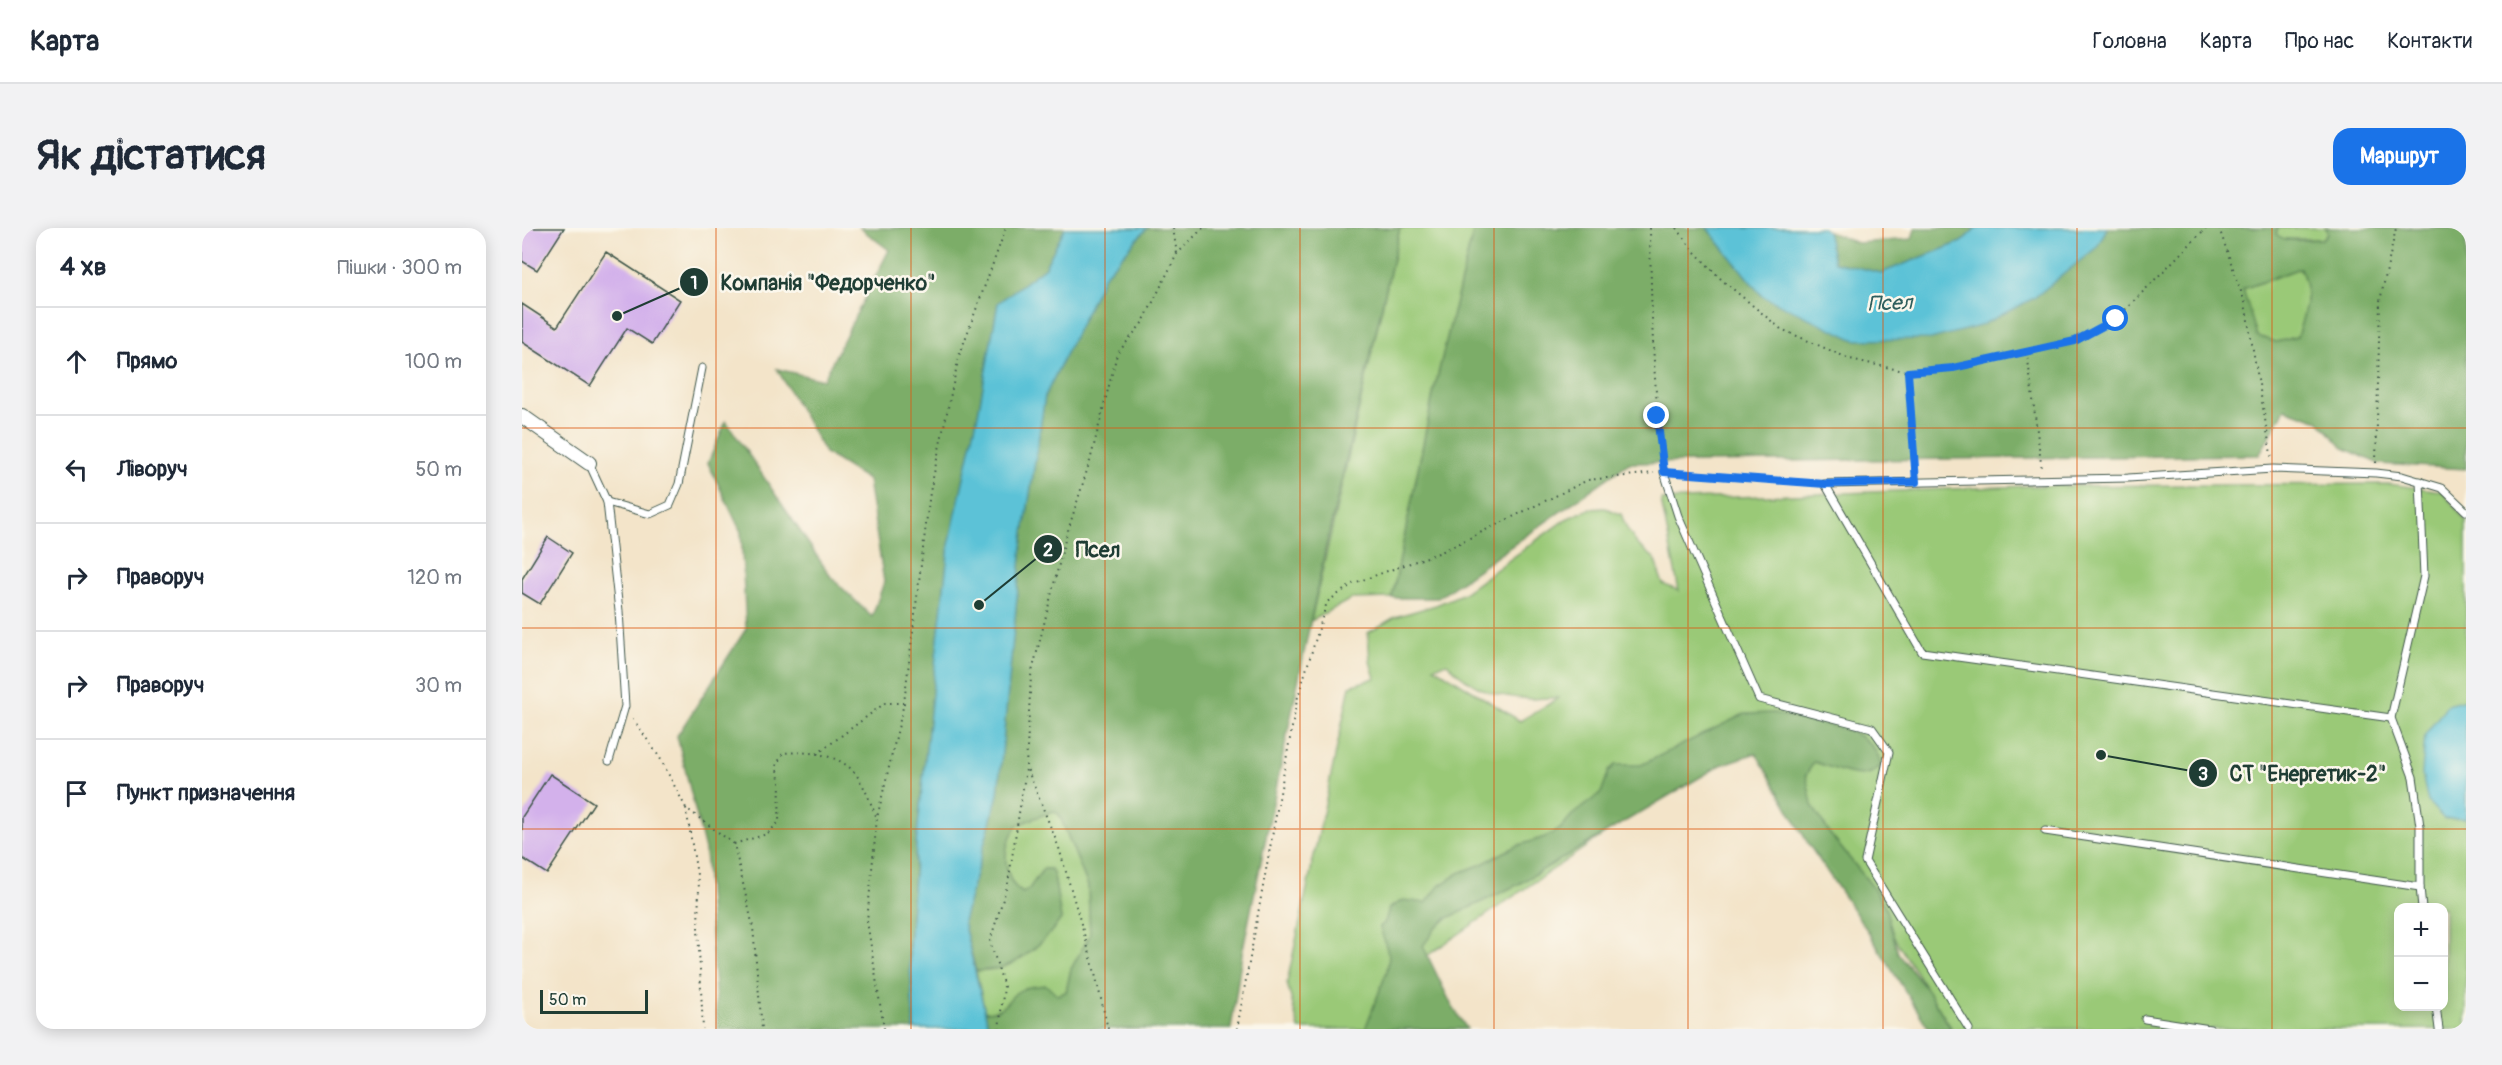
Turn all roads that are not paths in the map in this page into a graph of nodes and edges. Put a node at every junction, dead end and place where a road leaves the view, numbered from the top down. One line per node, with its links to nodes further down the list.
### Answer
1 (702, 368): 6 (lane)
2 (522, 416): 3 (street)
3 (589, 463): 6 (lane)
4 (1664, 472): 15 (lane)
5 (2420, 481): 7 (lane); 8 (lane); 8 (lane)
6 (607, 502): 9 (lane)
7 (2466, 511)
8 (2391, 718): 11 (lane)
9 (609, 761)
10 (2045, 831): 11 (lane)
11 (2420, 887): 12 (lane)
12 (2422, 903)
13 (2437, 1011): 17 (lane)
14 (2145, 1019): 16 (lane)
15 (1969, 1029)
16 (2210, 1029)
17 (2439, 1029)

